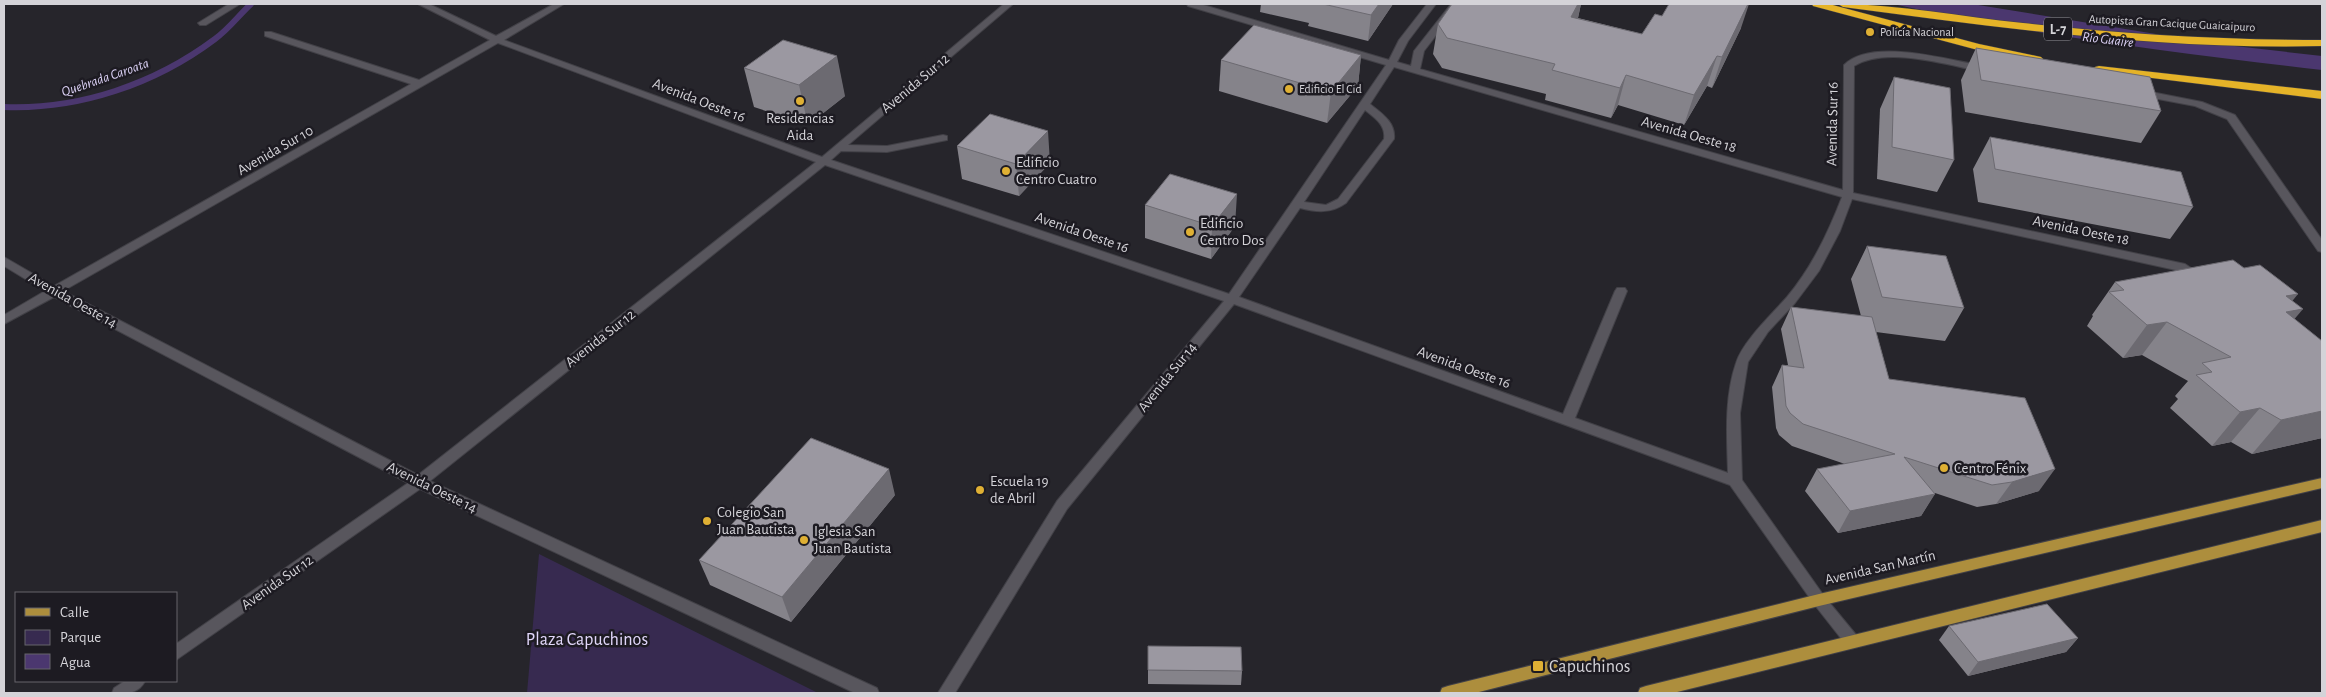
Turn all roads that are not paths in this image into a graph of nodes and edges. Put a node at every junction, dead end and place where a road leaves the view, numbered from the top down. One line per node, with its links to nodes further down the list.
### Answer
1 (235, 4): 10 (street)
2 (422, 4): 12 (street, Avenida Oeste 16)
3 (560, 4): 12 (street, Avenida Sur 10)
4 (1009, 4): 24 (street, Avenida Sur 12)
5 (1191, 4): 15 (street, Avenida Oeste 18)
6 (1432, 4): 15 (street, Avenida Sur 14)
7 (1456, 4): 18 (street)
8 (1818, 4): 14 (highway)
9 (1842, 4): 13 (highway, Autopista Gran Cacique Guaicaipuro / L-7)
10 (203, 23)
11 (268, 34): 19 (street)
12 (497, 40): 19 (street, Avenida Sur 10); 25 (street, Avenida Oeste 16)
13 (2322, 43)
14 (2045, 60)
15 (1392, 63): 18 (street, Avenida Oeste 18); 22 (street, Avenida Sur 14)
16 (2089, 68): 21 (highway)
17 (1990, 70): 26 (street, Avenida Sur 16)
18 (1414, 71): 26 (street, Avenida Oeste 18)
19 (419, 84): 32 (street, Avenida Sur 10)
20 (2134, 92): 28 (street)
21 (2322, 95)
22 (1364, 104): 27 (street, Avenida Sur 14); 27 (street)
23 (943, 138): 24 (street)
24 (838, 148): 25 (street, Avenida Sur 12)
25 (823, 161): 33 (street, Avenida Oeste 16); 36 (street, Avenida Sur 12)
26 (1848, 195): 30 (street, Avenida Oeste 18); 37 (street, Avenida Sur 16)
27 (1296, 203): 33 (street, Avenida Sur 14)
28 (2322, 248)
29 (4, 261): 32 (street, Avenida Oeste 14)
30 (2185, 268)
31 (1621, 291): 35 (street)
32 (55, 292): 34 (street, Avenida Sur 10); 36 (street, Avenida Oeste 14)
33 (1232, 299): 35 (street, Avenida Oeste 16); 46 (street, Avenida Sur 14)
34 (4, 320)
35 (1566, 420): 37 (street, Avenida Oeste 16)
36 (419, 482): 42 (street, Avenida Sur 12); 45 (street, Avenida Oeste 14)
37 (1735, 482): 40 (street)
38 (2322, 483): 40 (main road, Avenida San Martín)
39 (2322, 526): 41 (main road)
40 (1819, 600): 41 (street); 47 (main road, Avenida San Martín)
41 (1852, 641): 48 (main road)
42 (178, 652)
43 (136, 682): 44 (street)
44 (120, 693)
45 (871, 693)
46 (946, 693)
47 (1448, 693)
48 (1646, 693)

